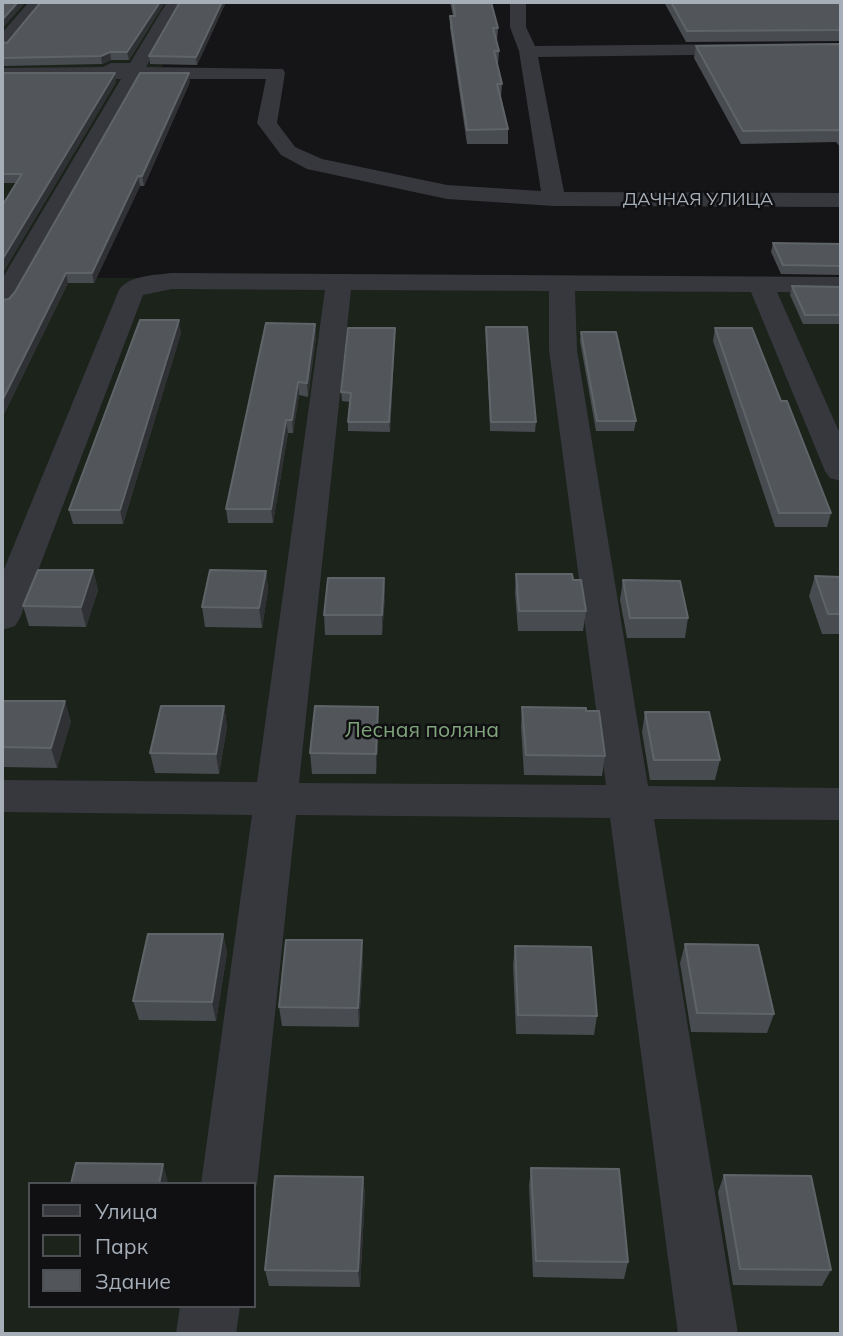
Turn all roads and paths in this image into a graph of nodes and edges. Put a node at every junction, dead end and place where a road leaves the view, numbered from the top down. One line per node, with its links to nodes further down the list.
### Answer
1 (37, 2): 4 (street)
2 (175, 2): 7 (street)
3 (518, 2): 6 (street)
4 (2, 44)
5 (841, 48): 6 (street)
6 (528, 51): 9 (street)
7 (2, 71): 8 (street)
8 (133, 74): 9 (street, ДАЧНАЯ УЛИЦА); 15 (street)
9 (554, 199): 10 (street, ДАЧНАЯ УЛИЦА)
10 (841, 200)
11 (339, 282): 12 (street); 17 (street); 19 (street)
12 (562, 283): 13 (street); 20 (street)
13 (760, 285): 14 (street); 16 (street)
14 (841, 285)
15 (2, 301)
16 (841, 471)
17 (2, 618)
18 (2, 796): 19 (street)
19 (277, 799): 20 (street); 22 (street)
20 (628, 802): 21 (street); 25 (street)
21 (841, 804)
22 (229, 1182)
23 (210, 1308): 24 (street)
24 (206, 1334)
25 (708, 1334)

